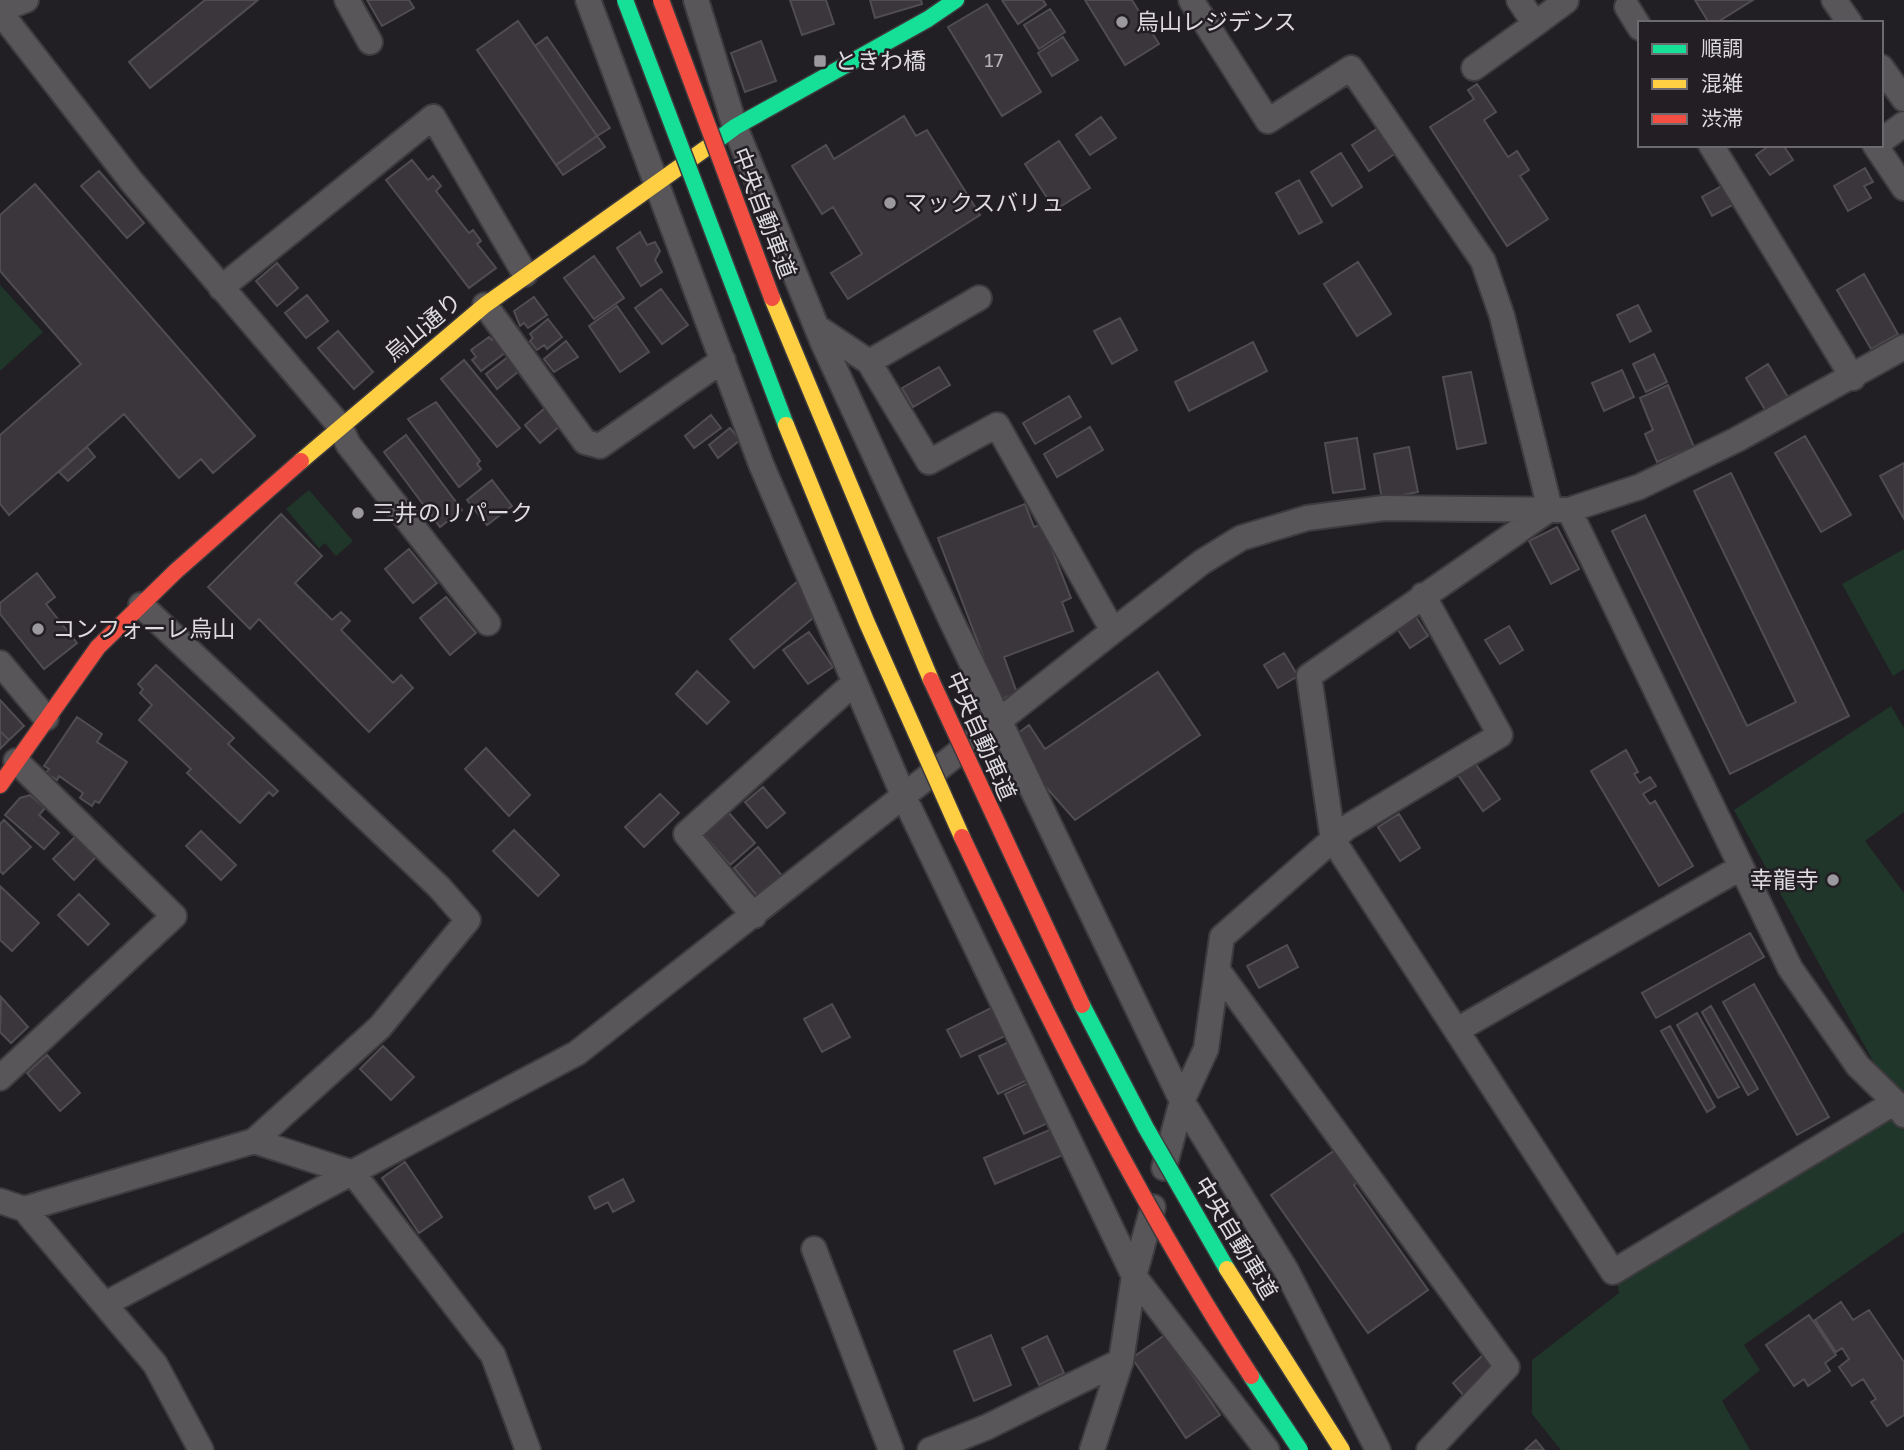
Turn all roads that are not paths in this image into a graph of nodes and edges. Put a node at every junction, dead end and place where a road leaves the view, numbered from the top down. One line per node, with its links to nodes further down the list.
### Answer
1 (26, 0): 13 (street)
2 (347, 0): 17 (street)
3 (588, 0): 26 (street)
4 (625, 0): 72 (main road, bridge)
5 (661, 0): 73 (main road, 中央自動車道, bridge)
6 (696, 0): 22 (street)
7 (956, 0): 22 (main road, 烏山通り)
8 (1191, 0): 38 (street)
9 (1518, 0): 15 (street)
10 (1834, 0): 14 (street)
11 (1566, 1): 15 (street)
12 (1627, 7): 16 (street)
13 (0, 11): 29 (street)
14 (1849, 21)
15 (1535, 24): 18 (street)
16 (1638, 25)
17 (370, 42)
18 (1474, 68)
19 (1883, 70): 20 (street)
20 (1904, 99)
21 (1904, 124): 23 (street)
22 (735, 127): 26 (main road, 烏山通り); 32 (street)
23 (1883, 140)
24 (1712, 147): 36 (street)
25 (1876, 147): 27 (street)
26 (658, 181): 28 (main road, 烏山通り); 34 (street)
27 (1904, 188)
28 (525, 274): 29 (street); 31 (main road, 烏山通り)
29 (221, 288): 37 (street)
30 (979, 298): 35 (street)
31 (485, 306): 34 (street); 37 (main road, 烏山通り)
32 (821, 335): 35 (street); 46 (street)
33 (1904, 347): 36 (street)
34 (723, 360): 44 (street)
35 (869, 362): 42 (street)
36 (1853, 378): 38 (street)
37 (340, 426): 40 (main road, 烏山通り); 41 (street)
38 (1559, 510): 39 (street); 42 (street); 51 (street)
39 (1423, 595): 50 (street); 50 (street)
40 (141, 605): 45 (main road, 烏山通り); 58 (street)
41 (488, 623)
42 (1113, 631): 46 (street)
43 (0, 663): 45 (street)
44 (853, 682): 49 (street); 52 (street)
45 (46, 718): 47 (main road, 烏山通り)
46 (999, 720): 49 (street); 56 (street)
47 (16, 761): 48 (main road, 烏山通り); 55 (street)
48 (0, 785)
49 (904, 797): 52 (street); 63 (street)
50 (1333, 840): 53 (street); 54 (street)
51 (1740, 868): 54 (street); 57 (street)
52 (754, 916): 59 (street)
53 (1219, 972): 56 (street); 75 (street)
54 (1457, 1030): 57 (street)
55 (0, 1078)
56 (1182, 1101): 63 (street); 74 (street)
57 (1899, 1109)
58 (254, 1140): 59 (street); 61 (street)
59 (354, 1173): 64 (street); 67 (street)
60 (0, 1201): 61 (street)
61 (24, 1209): 64 (street)
62 (814, 1249): 68 (street)
63 (1134, 1276): 65 (street); 71 (street)
64 (105, 1304): 66 (street)
65 (1121, 1362): 69 (street); 70 (street)
66 (201, 1450)
67 (528, 1450)
68 (891, 1450)
69 (930, 1450)
70 (1092, 1450)
71 (1267, 1450)
72 (1300, 1450)
73 (1342, 1450)
74 (1378, 1450)
75 (1429, 1450)

